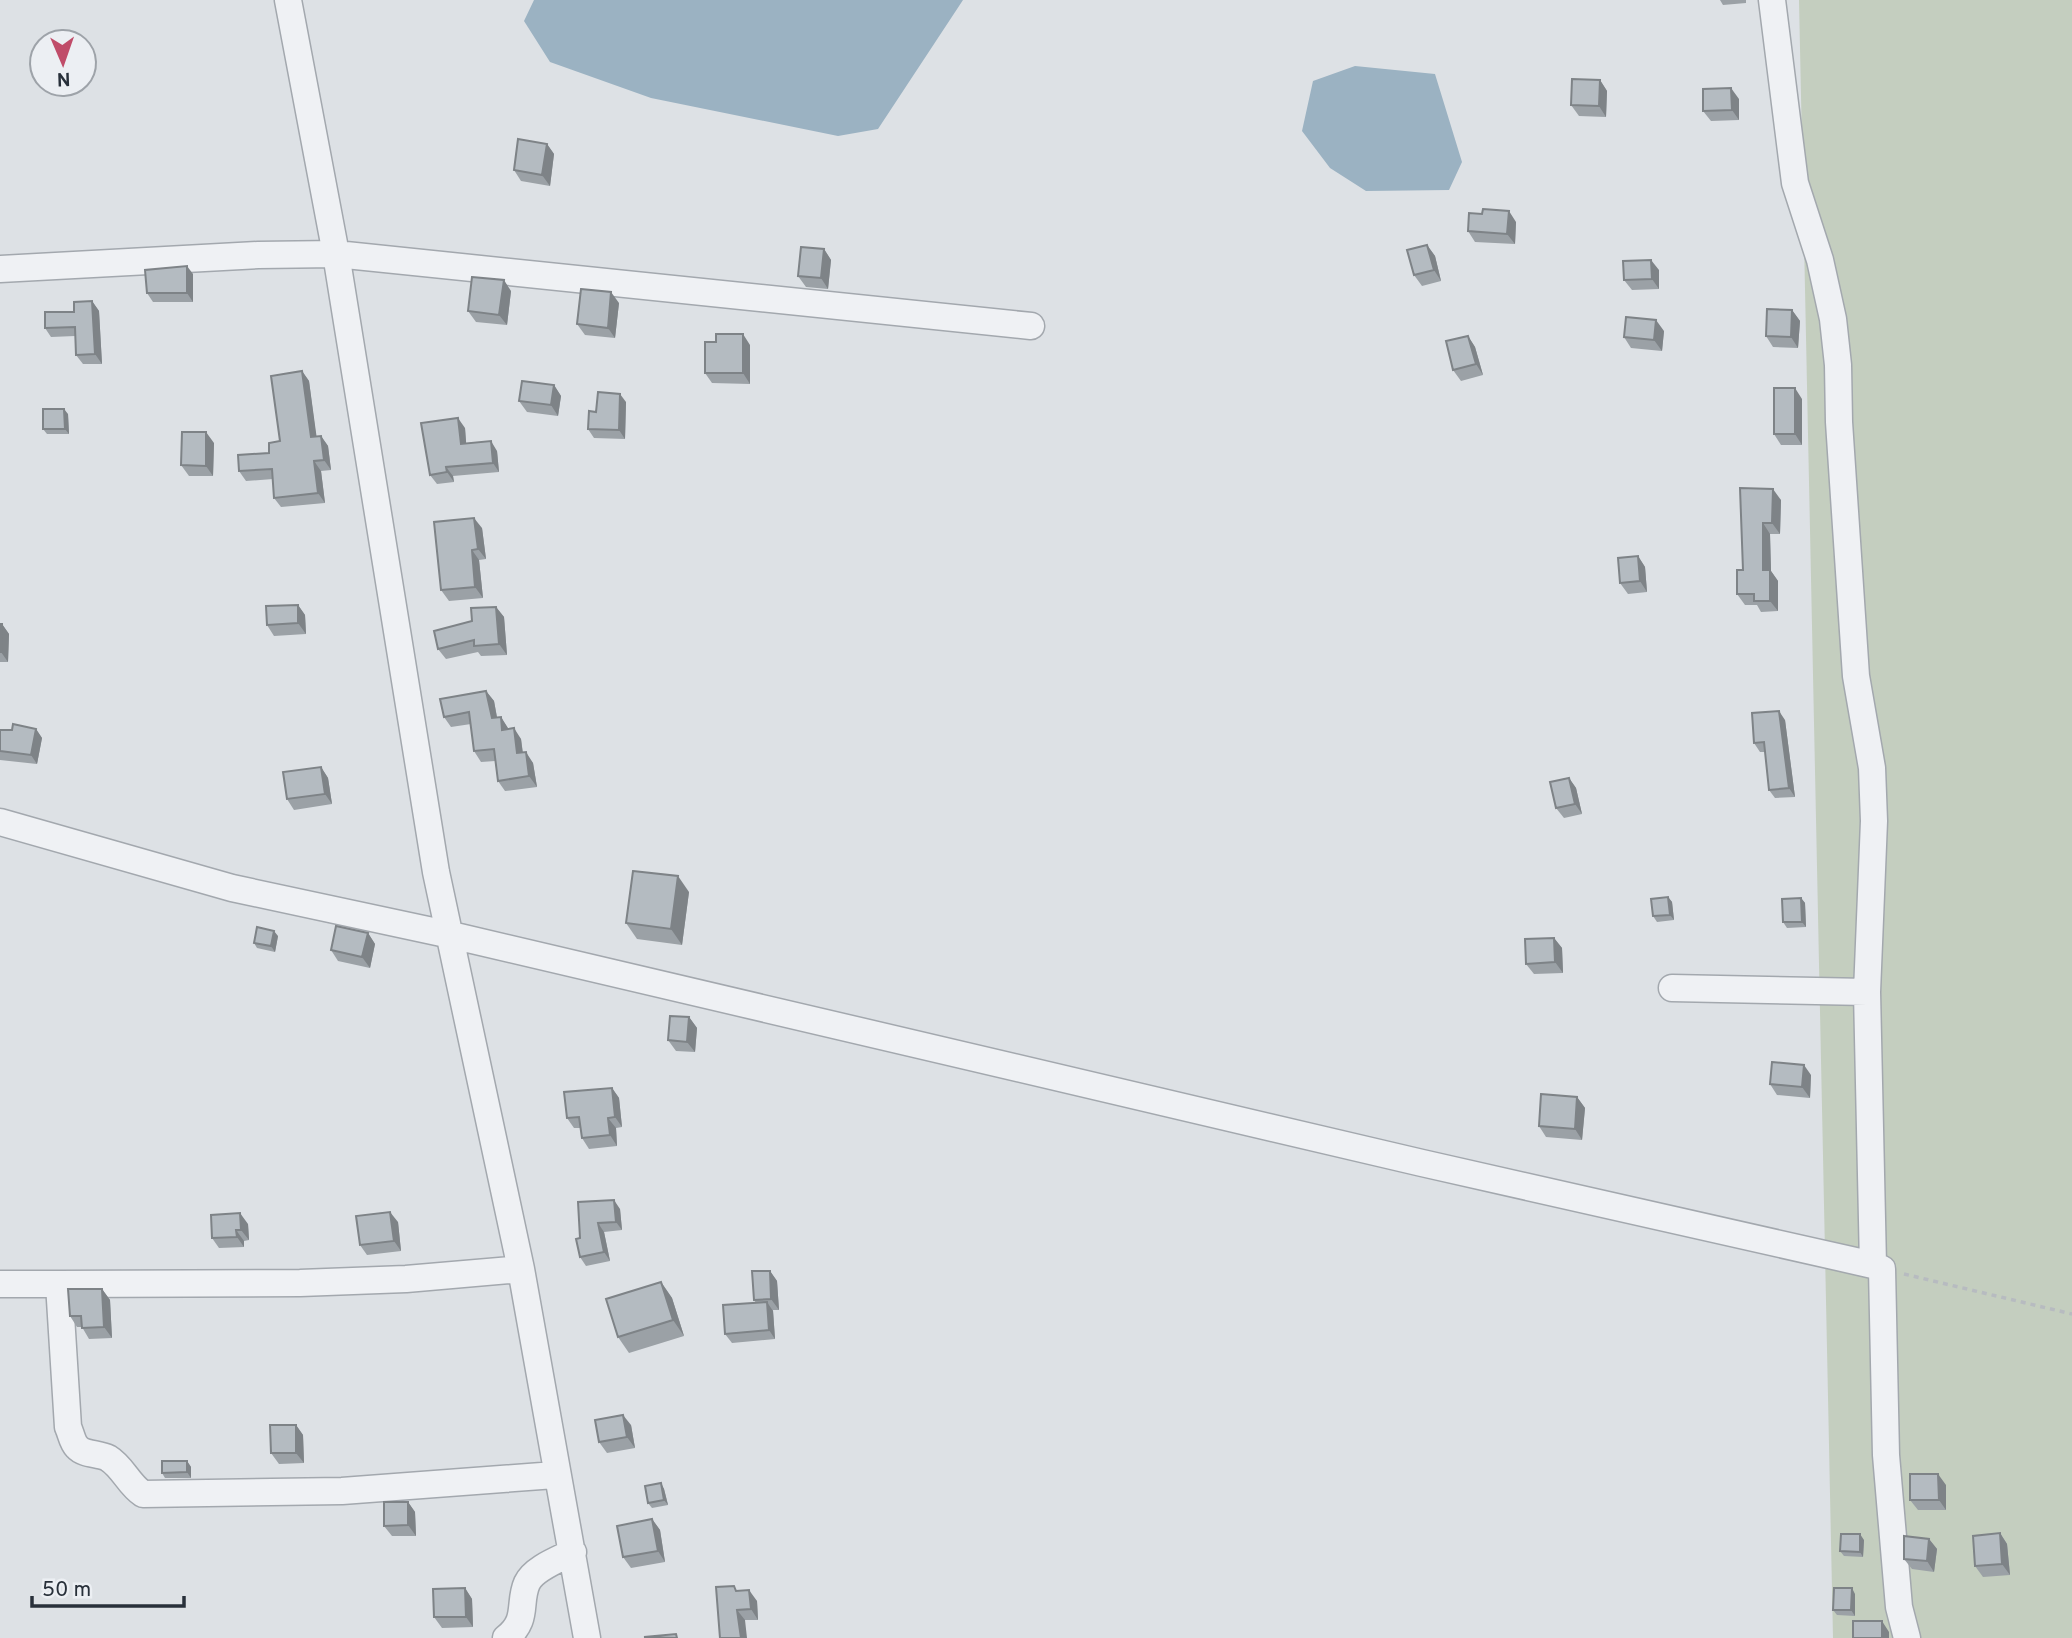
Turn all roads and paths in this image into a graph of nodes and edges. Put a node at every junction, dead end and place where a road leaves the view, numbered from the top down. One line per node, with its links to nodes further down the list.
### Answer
1 (288, 0): 3 (street)
2 (1772, 0): 9 (street)
3 (336, 254): 4 (street); 5 (street); 7 (street)
4 (0, 269)
5 (1031, 326)
6 (0, 822): 7 (street)
7 (451, 935): 10 (street); 11 (street)
8 (1672, 988): 9 (street)
9 (1867, 992): 10 (street)
10 (1878, 1267): 14 (path); 19 (street)
11 (521, 1269): 13 (street); 15 (street)
12 (0, 1284): 13 (street)
13 (59, 1284): 15 (street)
14 (2072, 1314)
15 (555, 1475): 16 (street)
16 (573, 1552): 17 (street); 18 (street)
17 (506, 1638)
18 (587, 1638)
19 (1907, 1638)

